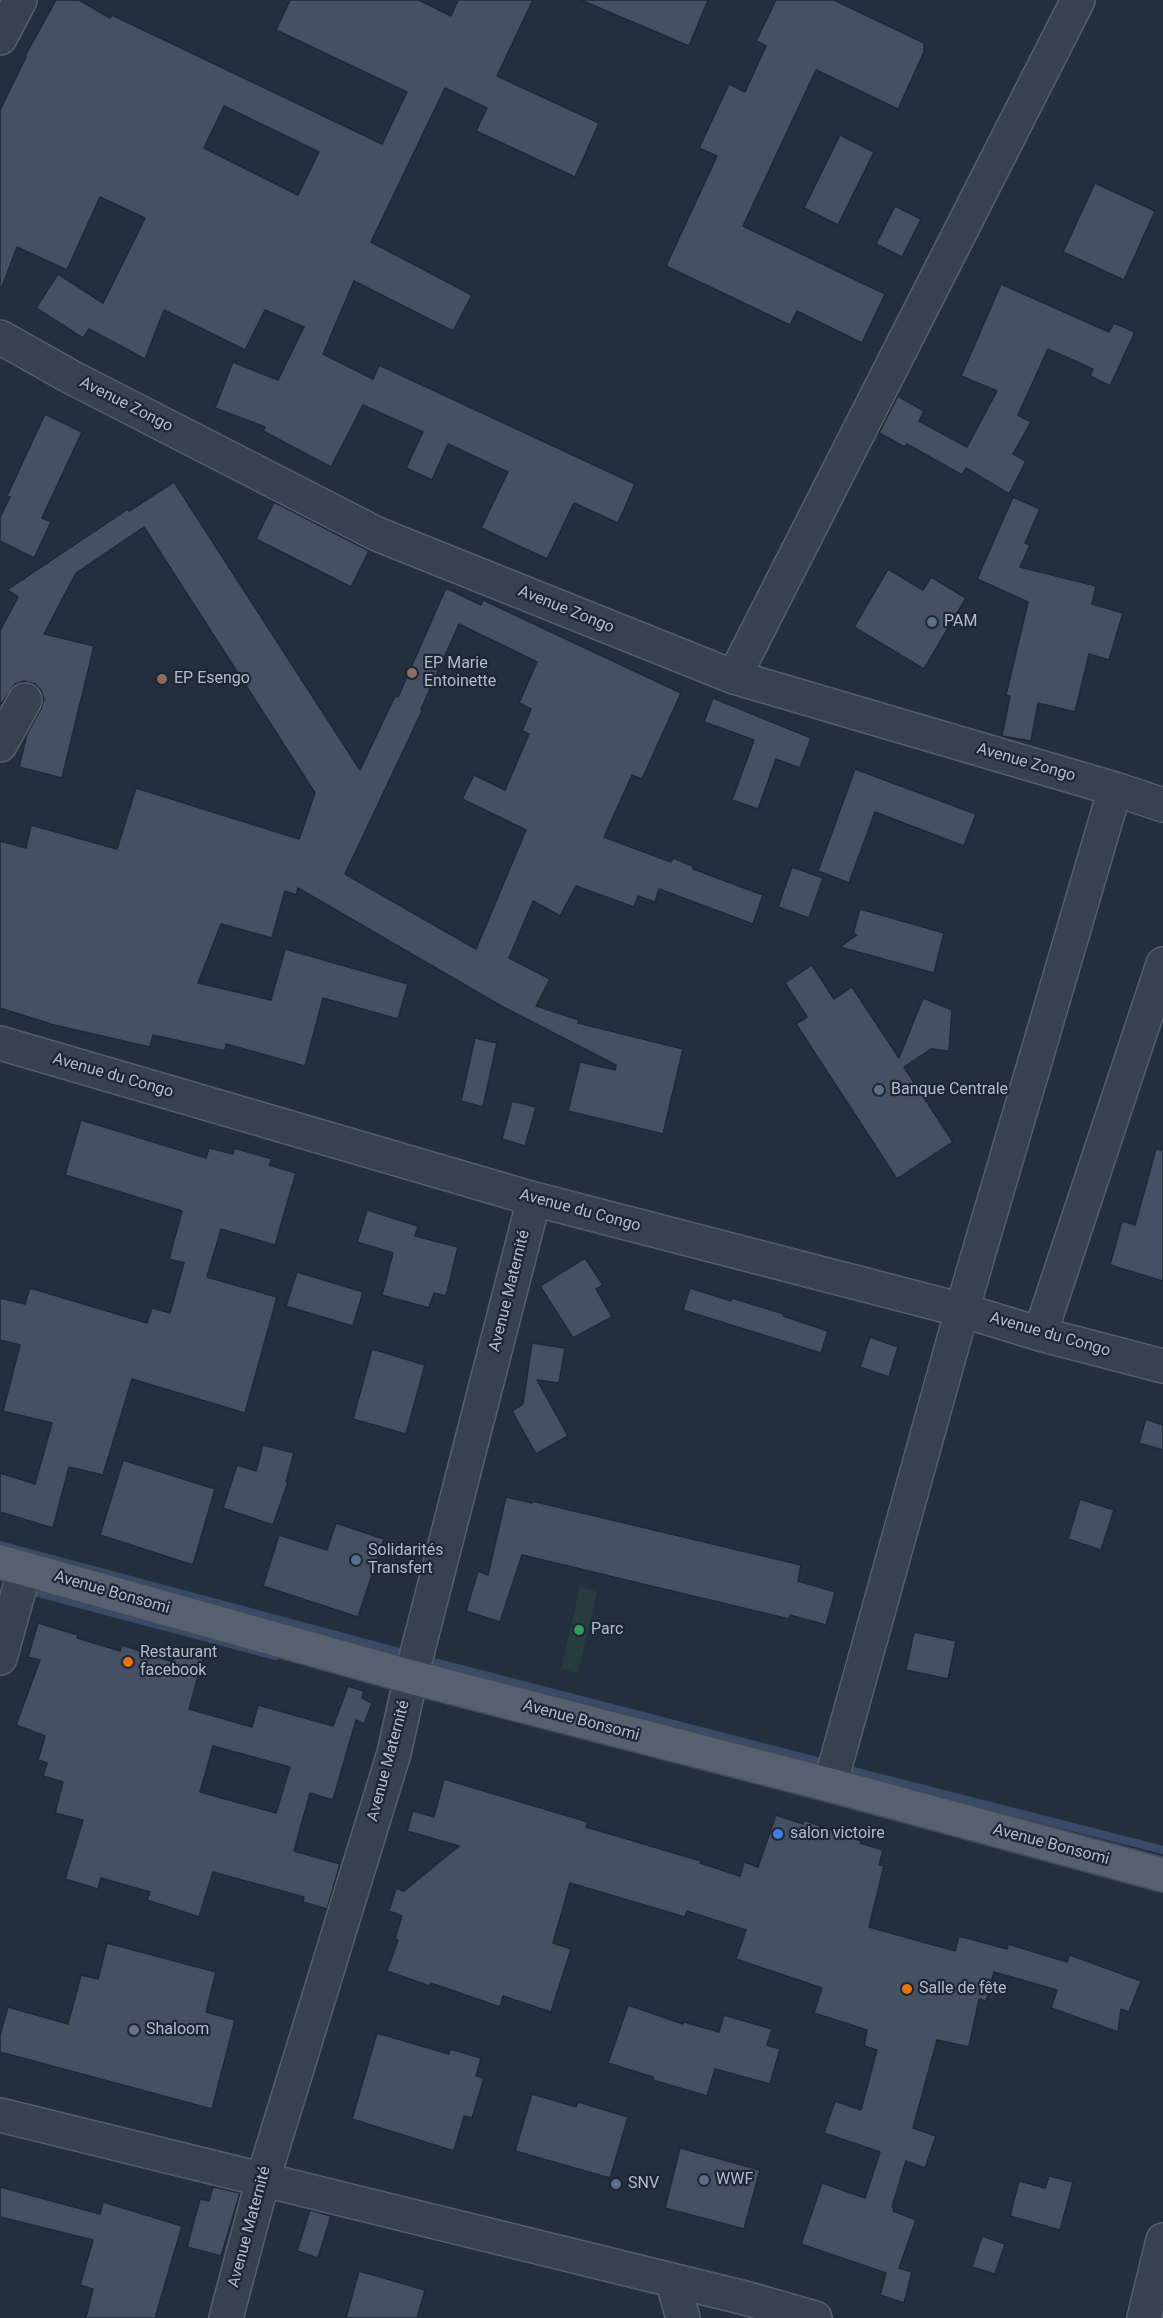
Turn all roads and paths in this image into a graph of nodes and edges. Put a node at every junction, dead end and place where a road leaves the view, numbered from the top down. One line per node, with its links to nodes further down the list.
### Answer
1 (20, 0): 3 (street)
2 (1078, 0): 5 (street)
3 (0, 38)
4 (0, 337): 5 (street, Avenue Zongo)
5 (734, 677): 8 (street, Avenue Zongo)
6 (25, 700): 7 (street)
7 (0, 745)
8 (1115, 789): 9 (street, Avenue Zongo); 13 (street)
9 (1163, 806)
10 (1163, 964): 14 (street)
11 (0, 1043): 12 (street, Avenue du Congo)
12 (534, 1199): 13 (street, Avenue du Congo); 18 (street, Avenue Maternité)
13 (962, 1310): 14 (street, Avenue du Congo); 19 (street)
14 (1040, 1334): 15 (street, Avenue du Congo)
15 (1163, 1366)
16 (13, 1565): 17 (street); 18 (main road, Avenue Bonsomi)
17 (0, 1658)
18 (411, 1677): 19 (main road, Avenue Bonsomi); 22 (street, Avenue Maternité)
19 (830, 1785): 20 (main road, Avenue Bonsomi)
20 (1163, 1875)
21 (0, 2115): 22 (street)
22 (263, 2179): 24 (street); 26 (street, Avenue Maternité)
23 (1163, 2240): 29 (street)
24 (672, 2280): 25 (street); 27 (street)
25 (742, 2309): 28 (street)
26 (226, 2318)
27 (683, 2318)
28 (815, 2318)
29 (1144, 2318)

